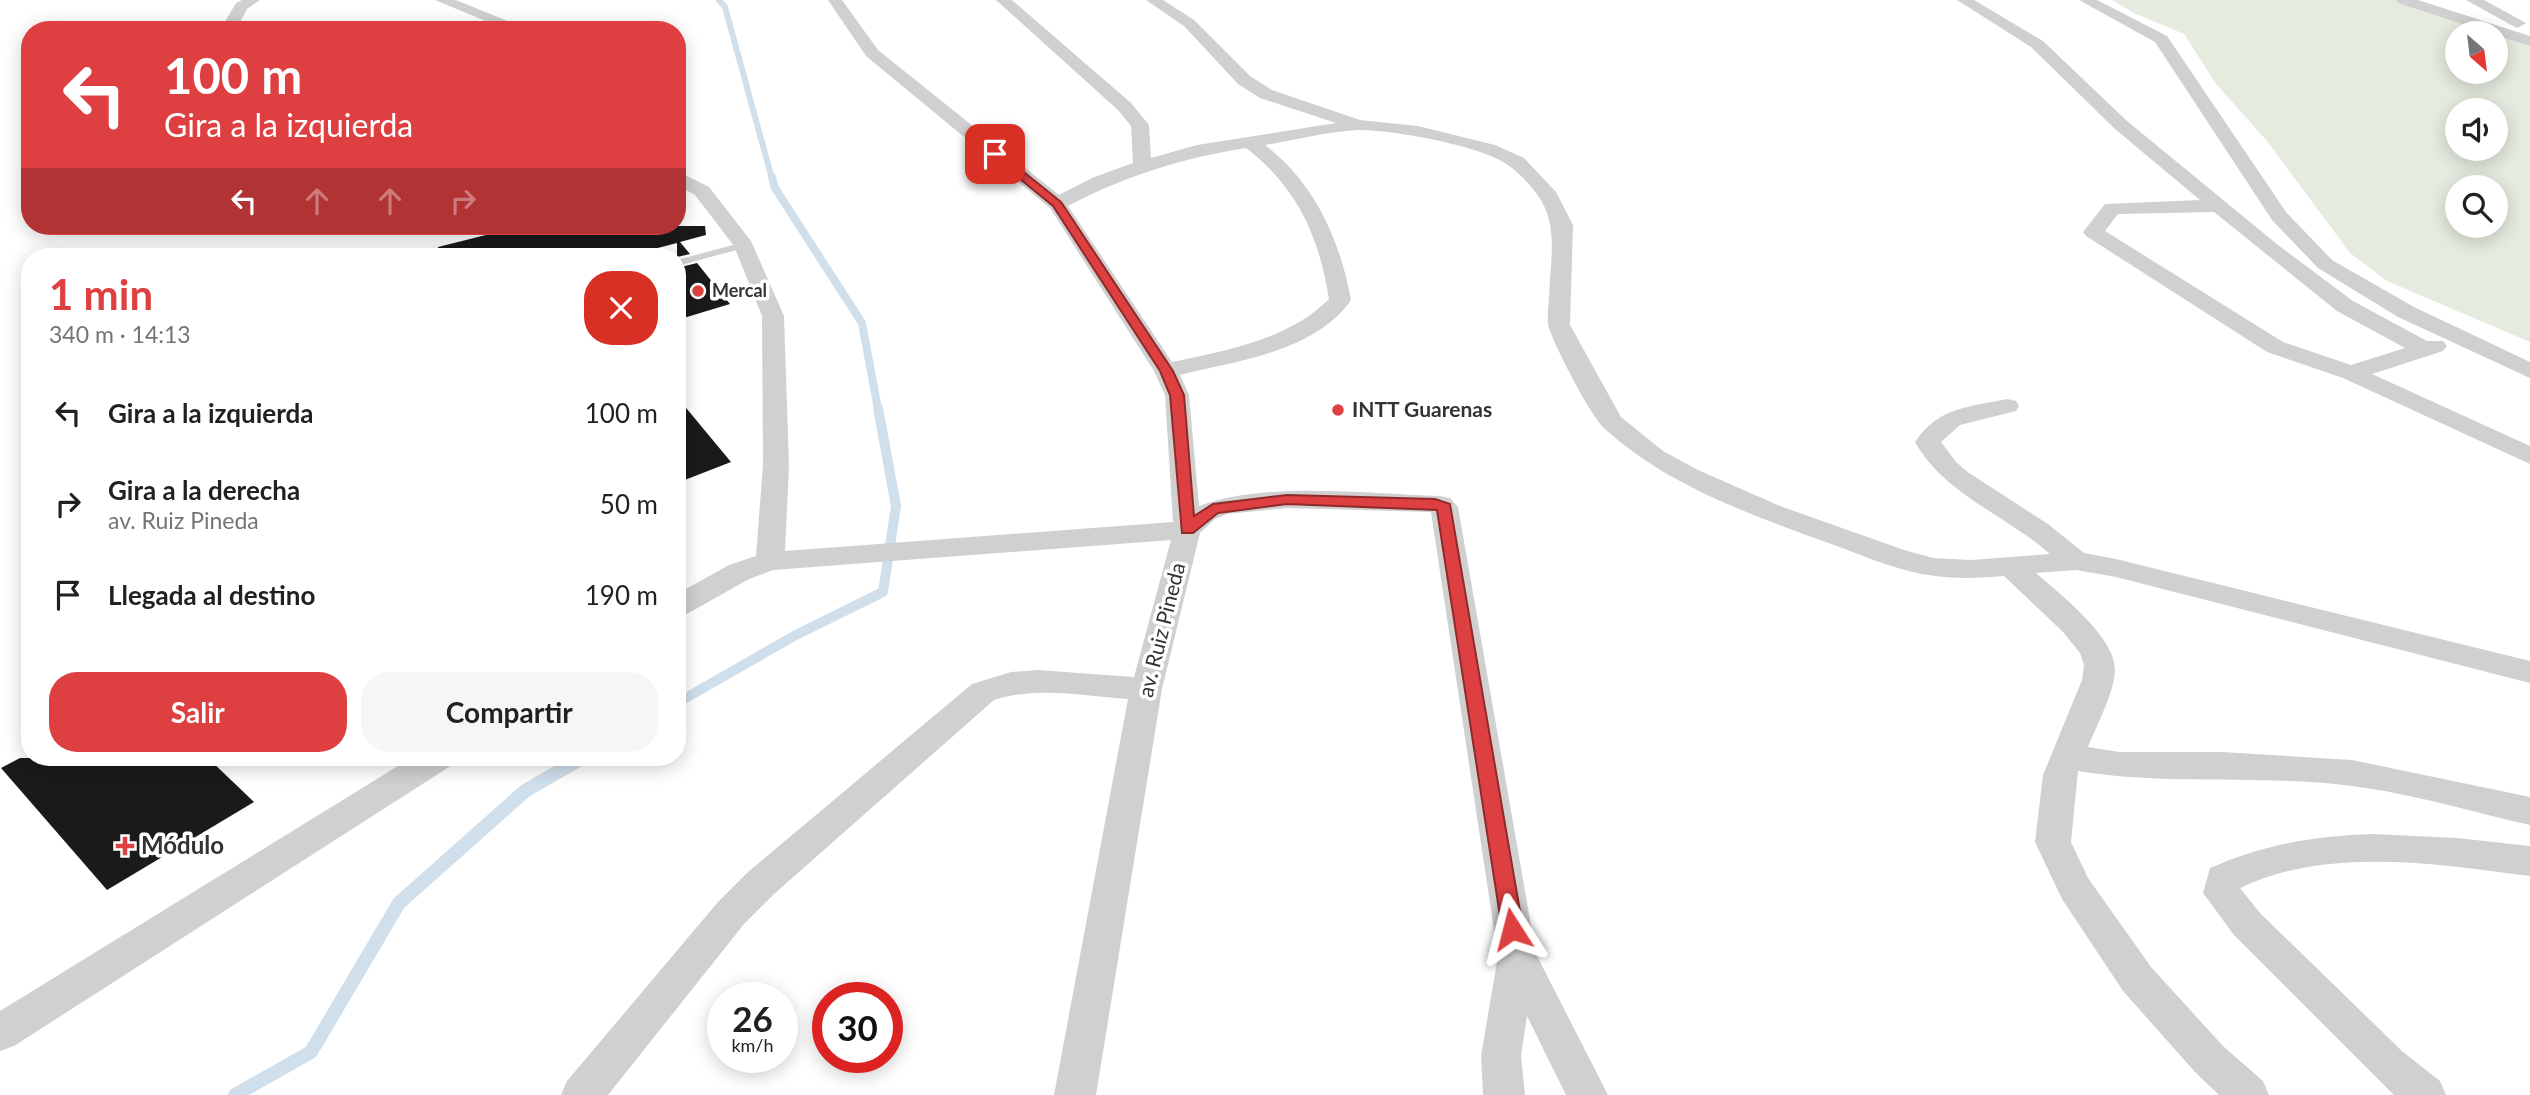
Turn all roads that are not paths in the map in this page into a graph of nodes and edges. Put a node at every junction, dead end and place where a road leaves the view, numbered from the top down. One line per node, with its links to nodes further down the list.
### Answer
1 (253, 0): 10 (street)
2 (442, 0): 11 (street)
3 (835, 0): 18 (street, av. Ruiz Pineda)
4 (1003, 0): 16 (street)
5 (1153, 0): 14 (street)
6 (1964, 0): 19 (street)
7 (2085, 0): 22 (street)
8 (2403, 0): 13 (street)
9 (2473, 0): 12 (street)
10 (233, 21)
11 (498, 21)
12 (2530, 29)
13 (2530, 41)
14 (1359, 125): 15 (street); 32 (street)
15 (1250, 142): 16 (street); 24 (street)
16 (1142, 166): 18 (street)
17 (686, 182): 20 (street)
18 (1057, 204): 24 (street, av. Ruiz Pineda)
19 (2220, 206): 23 (street); 26 (street)
20 (744, 245): 21 (lane); 30 (street)
21 (686, 261)
22 (2459, 338): 23 (street); 25 (street)
23 (2424, 349): 26 (street)
24 (1166, 371): 29 (street, av. Ruiz Pineda)
25 (2530, 371)
26 (2351, 373): 28 (street)
27 (2007, 407): 31 (street)
28 (2530, 456)
29 (1187, 530): 30 (street); 35 (street, av. Ruiz Pineda); 40 (street)
30 (770, 561): 33 (street)
31 (2076, 561): 32 (street); 34 (street)
32 (2010, 566): 36 (street)
33 (686, 602)
34 (2530, 672)
35 (1146, 689): 42 (street); 43 (street, av. Ruiz Pineda)
36 (2066, 756): 38 (street); 46 (street)
37 (424, 766): 41 (street)
38 (2530, 811)
39 (2530, 861): 47 (street)
40 (1517, 956): 44 (street); 45 (street)
41 (0, 1033)
42 (582, 1095)
43 (1075, 1095)
44 (1504, 1095)
45 (1587, 1095)
46 (2248, 1095)
47 (2425, 1095)

